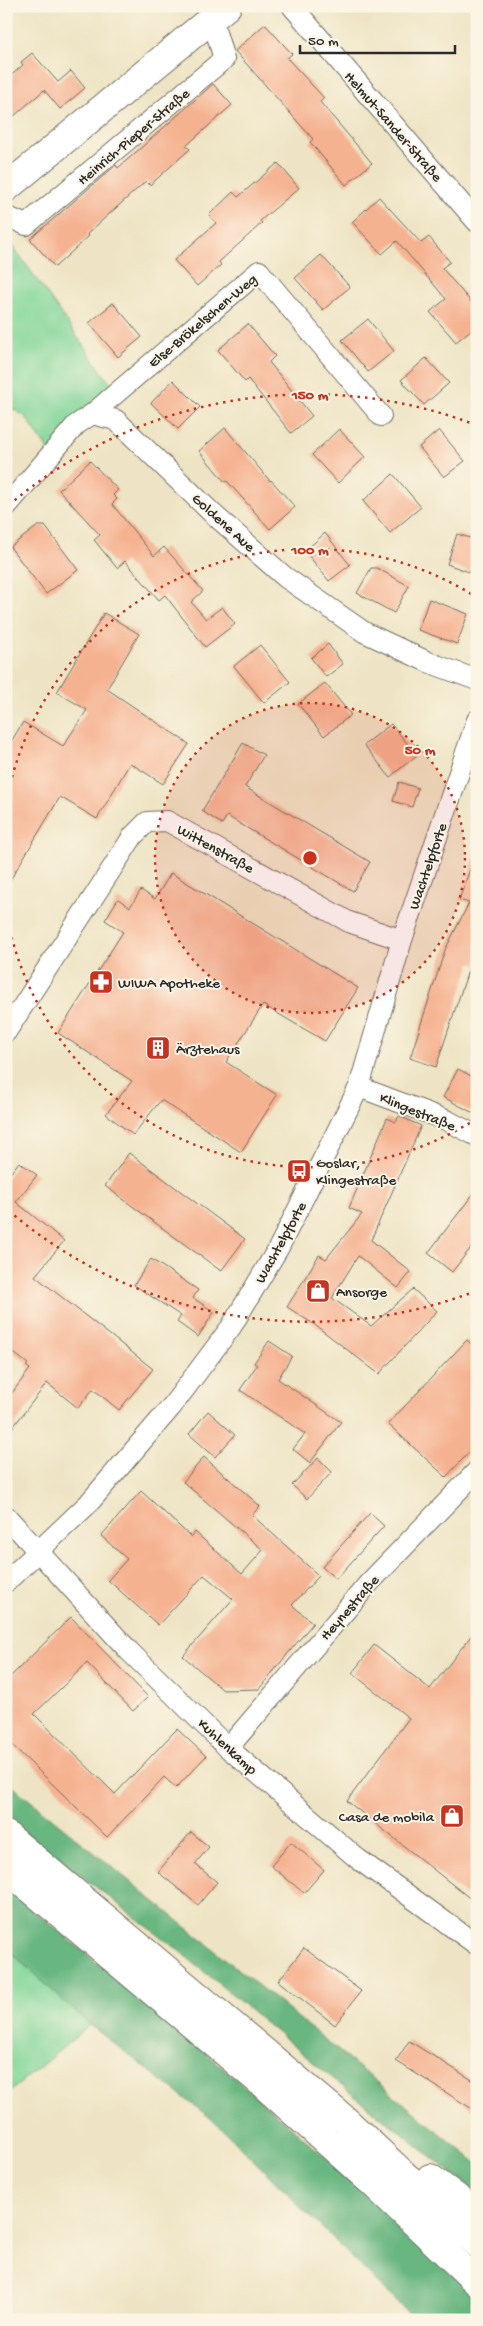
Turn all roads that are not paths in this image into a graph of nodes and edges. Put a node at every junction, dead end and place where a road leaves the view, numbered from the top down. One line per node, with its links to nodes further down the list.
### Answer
1 (292, 6): 5 (street, Helmut-Sander-Straße)
2 (220, 13): 3 (main road, Heinrich-Pieper-Straße); 4 (street, Heinrich-Pieper-Straße)
3 (6, 188)
4 (6, 216)
5 (477, 222)
6 (92, 414): 7 (street, Else-Brökelschen-Weg); 8 (street); 9 (street, Goldene Aue)
7 (382, 416)
8 (6, 507)
9 (477, 680)
10 (477, 720): 11 (street, Wachtelpforte)
11 (402, 940): 12 (street, Wittenstraße); 13 (street, Wachtelpforte)
12 (6, 1032)
13 (359, 1087): 14 (street, Klingestraße); 17 (street, Wachtelpforte)
14 (477, 1136)
15 (477, 1471): 19 (street, Heynestraße)
16 (6, 1516): 17 (street, Kuhlenkamp)
17 (38, 1552): 18 (street, Wachtelpforte); 19 (street, Kuhlenkamp)
18 (6, 1582)
19 (228, 1748): 22 (street, Kuhlenkamp)
20 (6, 1835): 23 (main road)
21 (6, 1868): 26 (main road)
22 (477, 1945)
23 (344, 2119): 24 (main road); 25 (main road)
24 (477, 2213)
25 (477, 2243)
26 (477, 2282)

